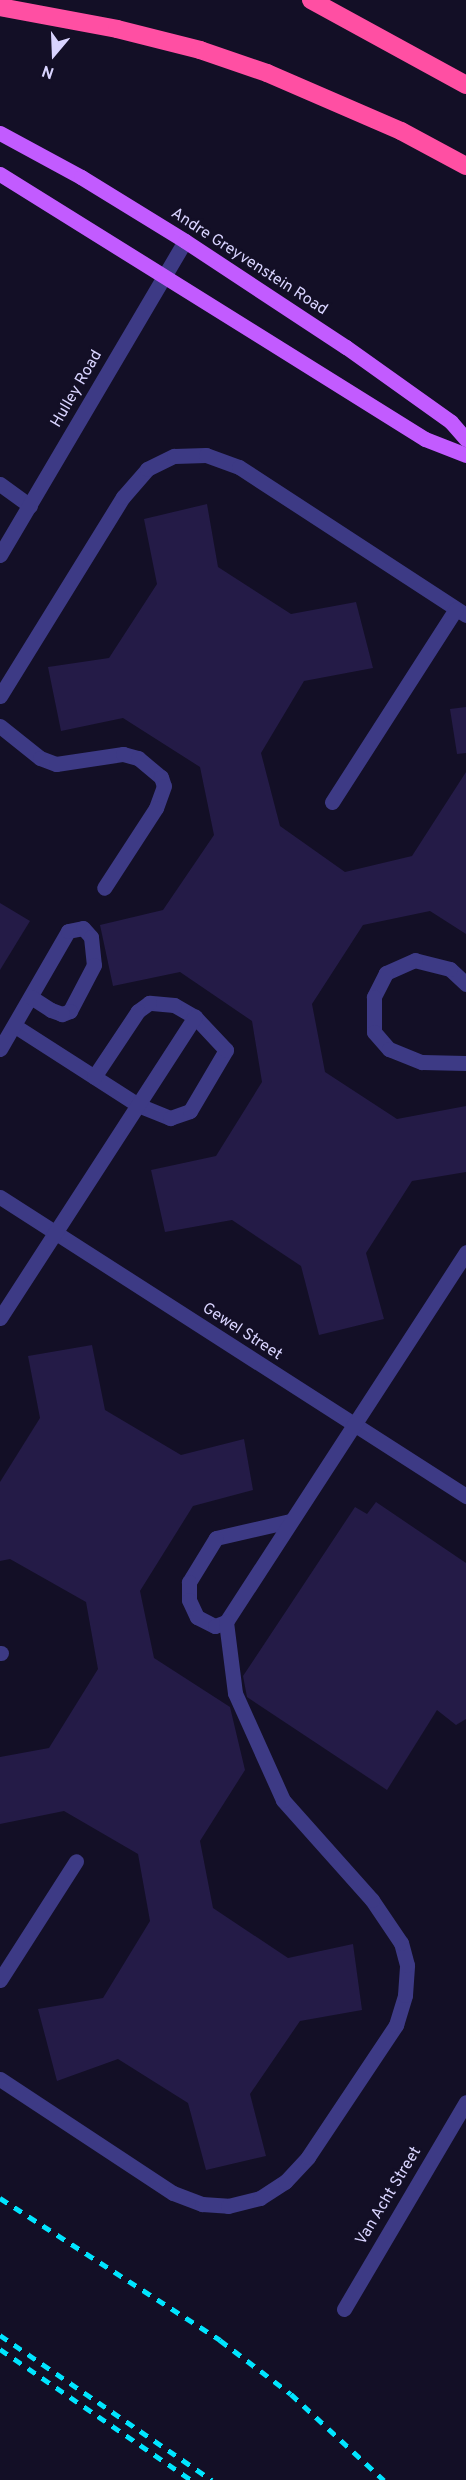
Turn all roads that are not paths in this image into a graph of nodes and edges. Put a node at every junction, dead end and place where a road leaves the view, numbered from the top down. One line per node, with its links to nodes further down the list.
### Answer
1 (311, 0): 3 (highway)
2 (0, 7): 5 (highway)
3 (466, 85)
4 (0, 134): 7 (main road, Andre Greyvenstein Road)
5 (466, 166)
6 (0, 174): 8 (main road)
7 (185, 241): 8 (street, Hulley Road); 9 (main road, Andre Greyvenstein Road)
8 (165, 274): 10 (main road); 12 (street, Hulley Road)
9 (466, 439)
10 (466, 455)
11 (0, 484): 12 (street)
12 (30, 506): 13 (street, Hulley Road)
13 (0, 555)
14 (461, 612): 15 (street); 17 (street)
15 (0, 696)
16 (0, 726): 18 (street)
17 (332, 802)
18 (104, 888)
19 (466, 984): 24 (street)
20 (31, 997): 20 (street); 22 (street)
21 (195, 1017): 25 (street); 26 (street); 26 (street)
22 (15, 1026): 23 (street); 25 (street)
23 (0, 1049)
24 (466, 1063)
25 (94, 1077): 26 (street)
26 (138, 1105): 28 (street)
27 (0, 1197): 28 (street, Gewel Street)
28 (55, 1233): 30 (street); 31 (street, Gewel Street)
29 (466, 1252): 31 (street)
30 (0, 1318)
31 (353, 1425): 32 (street, Gewel Street); 33 (street)
32 (466, 1496)
33 (290, 1521): 34 (street); 34 (street)
34 (226, 1622): 37 (street)
35 (76, 1860): 36 (street)
36 (0, 1980)
37 (0, 2079)
38 (466, 2102): 39 (street, Van Acht Street)
39 (344, 2309)

